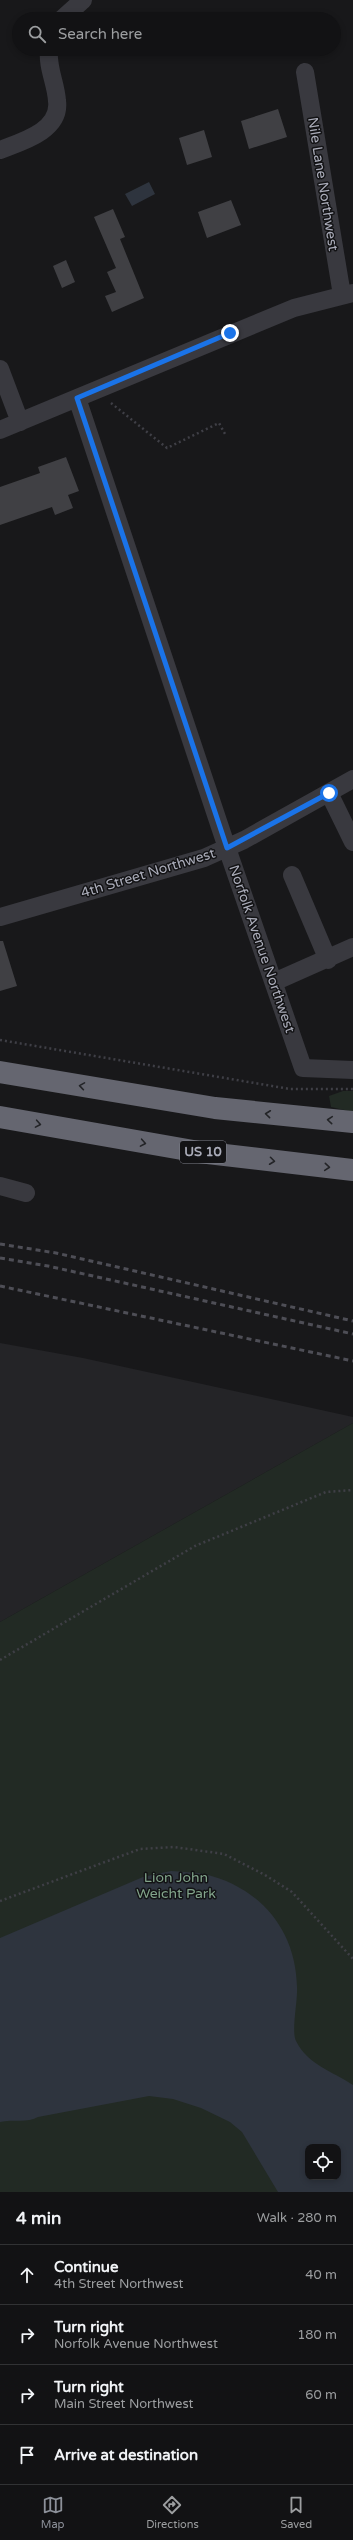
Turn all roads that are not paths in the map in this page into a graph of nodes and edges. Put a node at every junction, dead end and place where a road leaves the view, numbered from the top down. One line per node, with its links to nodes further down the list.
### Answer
1 (83, 0): 2 (street)
2 (70, 12)
3 (49, 56): 5 (street)
4 (305, 72): 6 (street, Nile Lane Northwest)
5 (0, 150)
6 (347, 294): 8 (street)
7 (0, 369): 9 (street)
8 (77, 398): 9 (street); 14 (street, Norfolk Avenue Northwest)
9 (20, 422): 10 (street)
10 (0, 430)
11 (353, 779): 12 (street, 4th Street Northwest)
12 (329, 793): 13 (street); 14 (street, 4th Street Northwest)
13 (353, 842)
14 (227, 848): 16 (street, 4th Street Northwest); 19 (street, Norfolk Avenue Northwest)
15 (292, 875): 18 (street)
16 (0, 917)
17 (353, 947): 18 (street)
18 (328, 960): 19 (street)
19 (274, 982): 20 (street, Norfolk Avenue Northwest)
20 (353, 1070)
21 (0, 1072): 23 (highway, one-way to 21)
22 (0, 1117): 24 (highway, US 10, one-way to 24)
23 (353, 1122)
24 (353, 1170)
25 (0, 1186): 26 (street)
26 (26, 1193)

